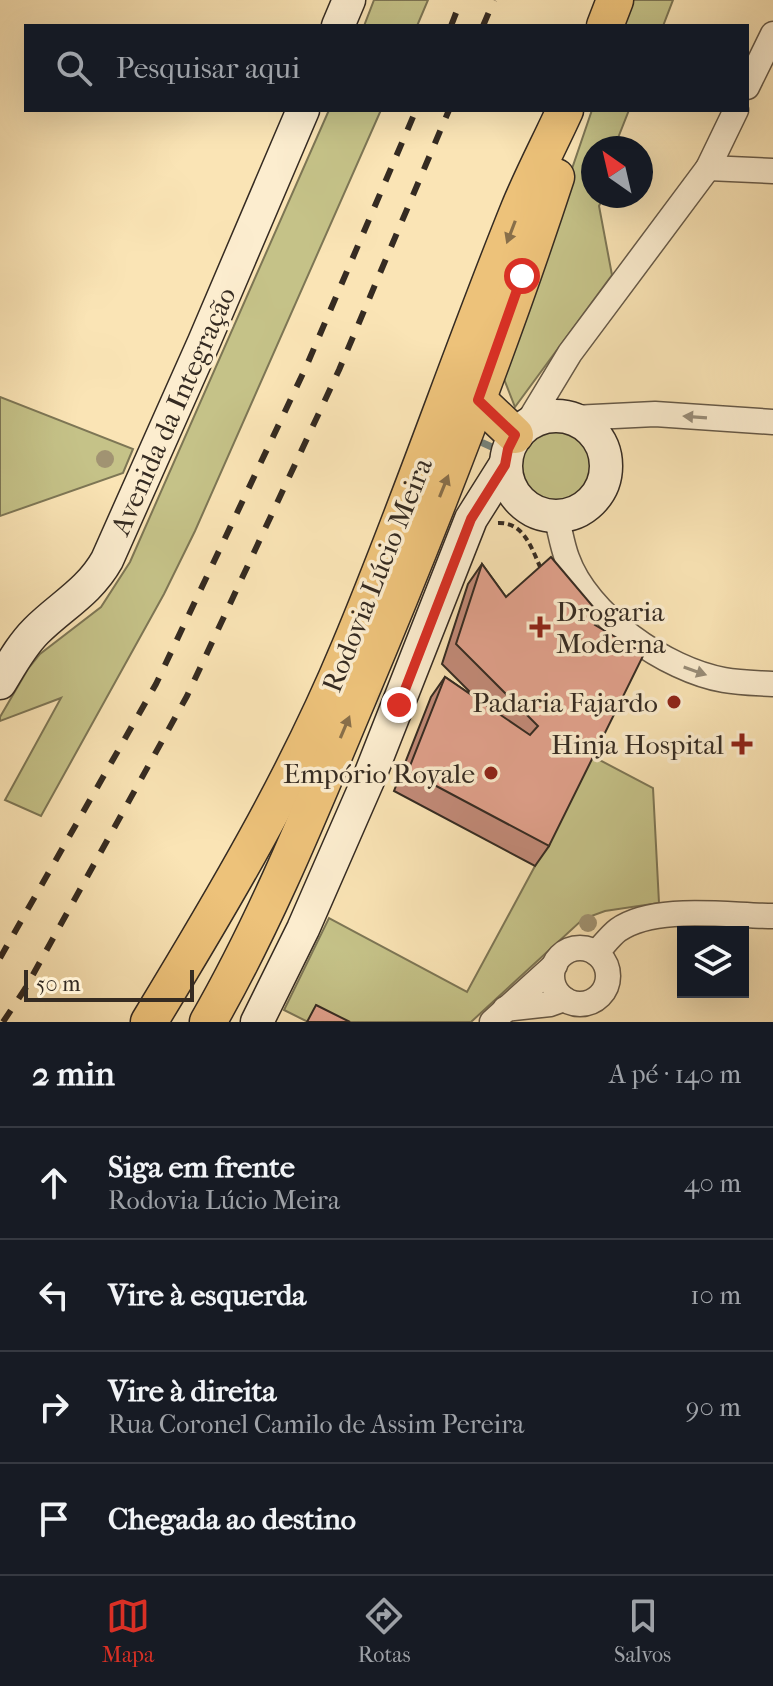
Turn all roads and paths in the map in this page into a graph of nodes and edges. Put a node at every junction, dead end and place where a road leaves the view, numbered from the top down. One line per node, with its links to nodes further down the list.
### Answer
1 (349, 0): 3 (street)
2 (615, 0): 4 (main road)
3 (339, 24)
4 (606, 24)
5 (773, 34): 6 (street)
6 (749, 83)
7 (302, 112): 21 (street, Avenida da Integração)
8 (564, 112): 23 (main road, Rodovia Lúcio Meira, one-way to 23)
9 (577, 112): 14 (main road, Rodovia Lúcio Meira)
10 (735, 112): 11 (street)
11 (708, 168): 12 (street); 13 (street)
12 (773, 171)
13 (570, 353): 15 (street); 17 (street)
14 (478, 400): 17 (main road); 31 (main road, Rodovia Lúcio Meira, one-way to 14)
15 (566, 416): 16 (street, one-way to 15); 17 (street); 18 (street)
16 (773, 422)
17 (516, 441): 18 (street); 19 (street)
18 (541, 511): 19 (street); 22 (street, one-way to 22)
19 (482, 521): 20 (path); 32 (street)
20 (545, 577)
21 (0, 683)
22 (773, 684)
23 (317, 720): 29 (main road, Rodovia Lúcio Meira); 30 (main road)
24 (773, 916): 25 (street)
25 (596, 953): 26 (street); 27 (street)
26 (555, 965): 27 (street); 28 (street)
27 (581, 1012): 28 (street)
28 (499, 1016)
29 (149, 1022)
30 (178, 1022)
31 (208, 1022)
32 (257, 1022)

